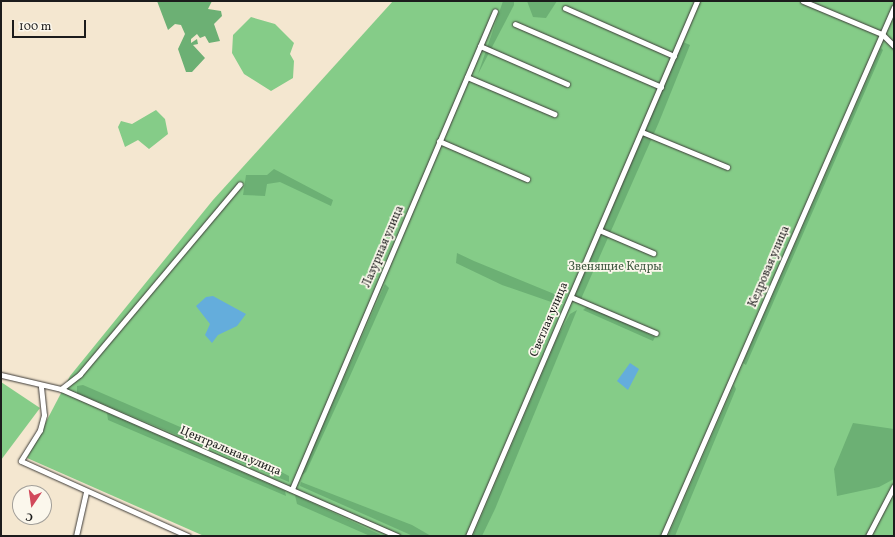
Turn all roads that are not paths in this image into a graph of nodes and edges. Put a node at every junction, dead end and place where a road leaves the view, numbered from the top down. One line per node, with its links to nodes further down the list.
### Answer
1 (697, 1): 10 (street, Светлая улица)
2 (803, 1): 7 (street)
3 (894, 7): 7 (street, Кедровая улица)
4 (565, 8): 10 (street)
5 (495, 11): 8 (street, Лазурная улица)
6 (515, 24): 13 (street)
7 (882, 34): 9 (street); 34 (street, Кедровая улица)
8 (480, 46): 11 (street, Лазурная улица); 12 (street)
9 (894, 46)
10 (674, 56): 13 (street, Светлая улица)
11 (467, 77): 14 (street); 16 (street, Лазурная улица)
12 (567, 84)
13 (661, 87): 15 (street, Светлая улица)
14 (554, 114)
15 (642, 132): 17 (street); 20 (street, Светлая улица)
16 (439, 141): 18 (street); 28 (street, Лазурная улица)
17 (728, 167)
18 (527, 179)
19 (240, 184): 26 (street)
20 (600, 230): 21 (street); 22 (street, Светлая улица)
21 (653, 253)
22 (571, 297): 23 (street); 33 (street, Светлая улица)
23 (656, 333)
24 (1, 375): 25 (street, Центральная улица)
25 (41, 387): 26 (street, Центральная улица); 29 (street)
26 (61, 389): 28 (street, Центральная улица)
27 (894, 486): 35 (street)
28 (292, 489): 32 (street, Центральная улица)
29 (86, 492): 30 (street); 31 (street)
30 (76, 536)
31 (188, 536)
32 (397, 536)
33 (468, 536)
34 (664, 536)
35 (868, 536)

